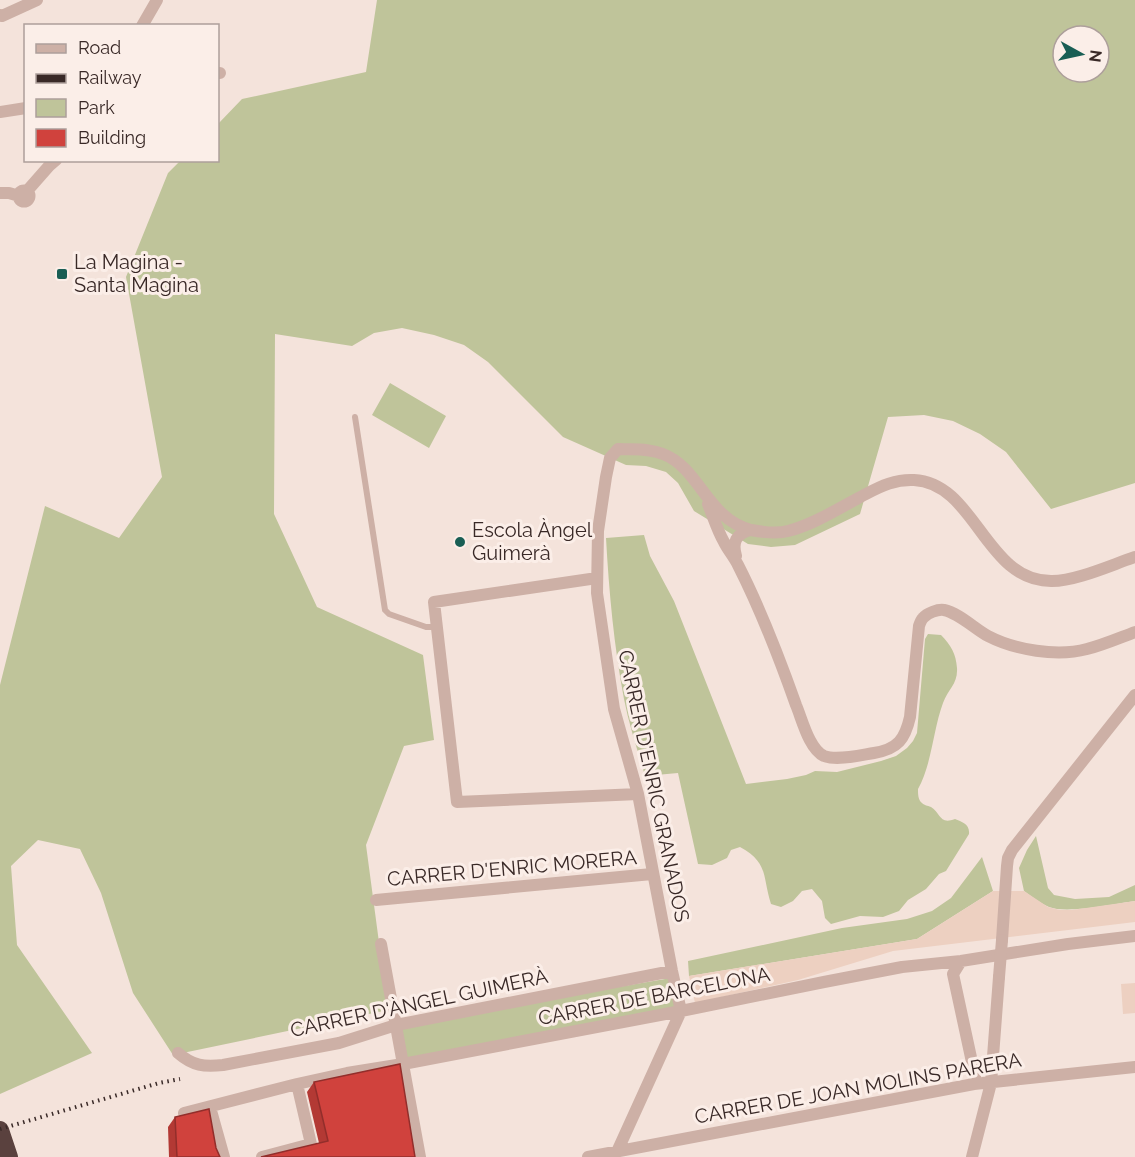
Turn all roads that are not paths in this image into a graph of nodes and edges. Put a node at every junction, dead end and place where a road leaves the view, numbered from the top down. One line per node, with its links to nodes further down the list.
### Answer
1 (37, 0): 3 (street)
2 (157, 0): 4 (street)
3 (0, 15)
4 (143, 24)
5 (24, 108): 6 (street)
6 (0, 112)
7 (54, 162): 8 (street)
8 (0, 193)
9 (355, 417): 15 (lane)
10 (704, 494): 11 (street, CARRER D'ENRIC GRANADOS); 13 (street); 14 (street, CARRER D'ENRIC GRANADOS)
11 (750, 530): 12 (street); 13 (street)
12 (1135, 557)
13 (737, 563): 16 (street)
14 (597, 578): 15 (street); 18 (street, CARRER D'ENRIC GRANADOS)
15 (437, 627): 18 (street)
16 (1135, 632)
17 (1135, 695): 30 (street, bridge)
18 (638, 794): 19 (street, CARRER D'ENRIC GRANADOS)
19 (652, 874): 20 (street, CARRER D'ENRIC MORERA); 24 (street, CARRER D'ENRIC GRANADOS)
20 (376, 900)
21 (1135, 936): 23 (street, CARRER DE BARCELONA)
22 (381, 944): 26 (street)
23 (961, 962): 25 (street, CARRER DE BARCELONA); 32 (street)
24 (672, 971): 25 (street, CARRER D'ENRIC GRANADOS); 26 (street, CARRER D'ÀNGEL GUIMERÀ)
25 (681, 1011): 28 (street, CARRER DE BARCELONA); 36 (street)
26 (396, 1025): 27 (street, CARRER D'ÀNGEL GUIMERÀ); 28 (street)
27 (178, 1053)
28 (403, 1064): 31 (street, CARRER DE BARCELONA); 40 (street)
29 (1135, 1067): 30 (street, CARRER DE JOAN MOLINS PARERA)
30 (991, 1083): 32 (street, CARRER DE JOAN MOLINS PARERA); 42 (street)
31 (297, 1084): 33 (street, CARRER DE BARCELONA); 39 (street)
32 (974, 1084): 36 (street, CARRER DE JOAN MOLINS PARERA)
33 (210, 1107): 34 (street, CARRER DE BARCELONA); 38 (street)
34 (184, 1113)
35 (0, 1130): 37 (highway)
36 (616, 1154): 41 (street, CARRER DE JOAN MOLINS PARERA)
37 (9, 1157)
38 (224, 1157)
39 (262, 1157)
40 (420, 1157)
41 (588, 1157)
42 (972, 1157)

